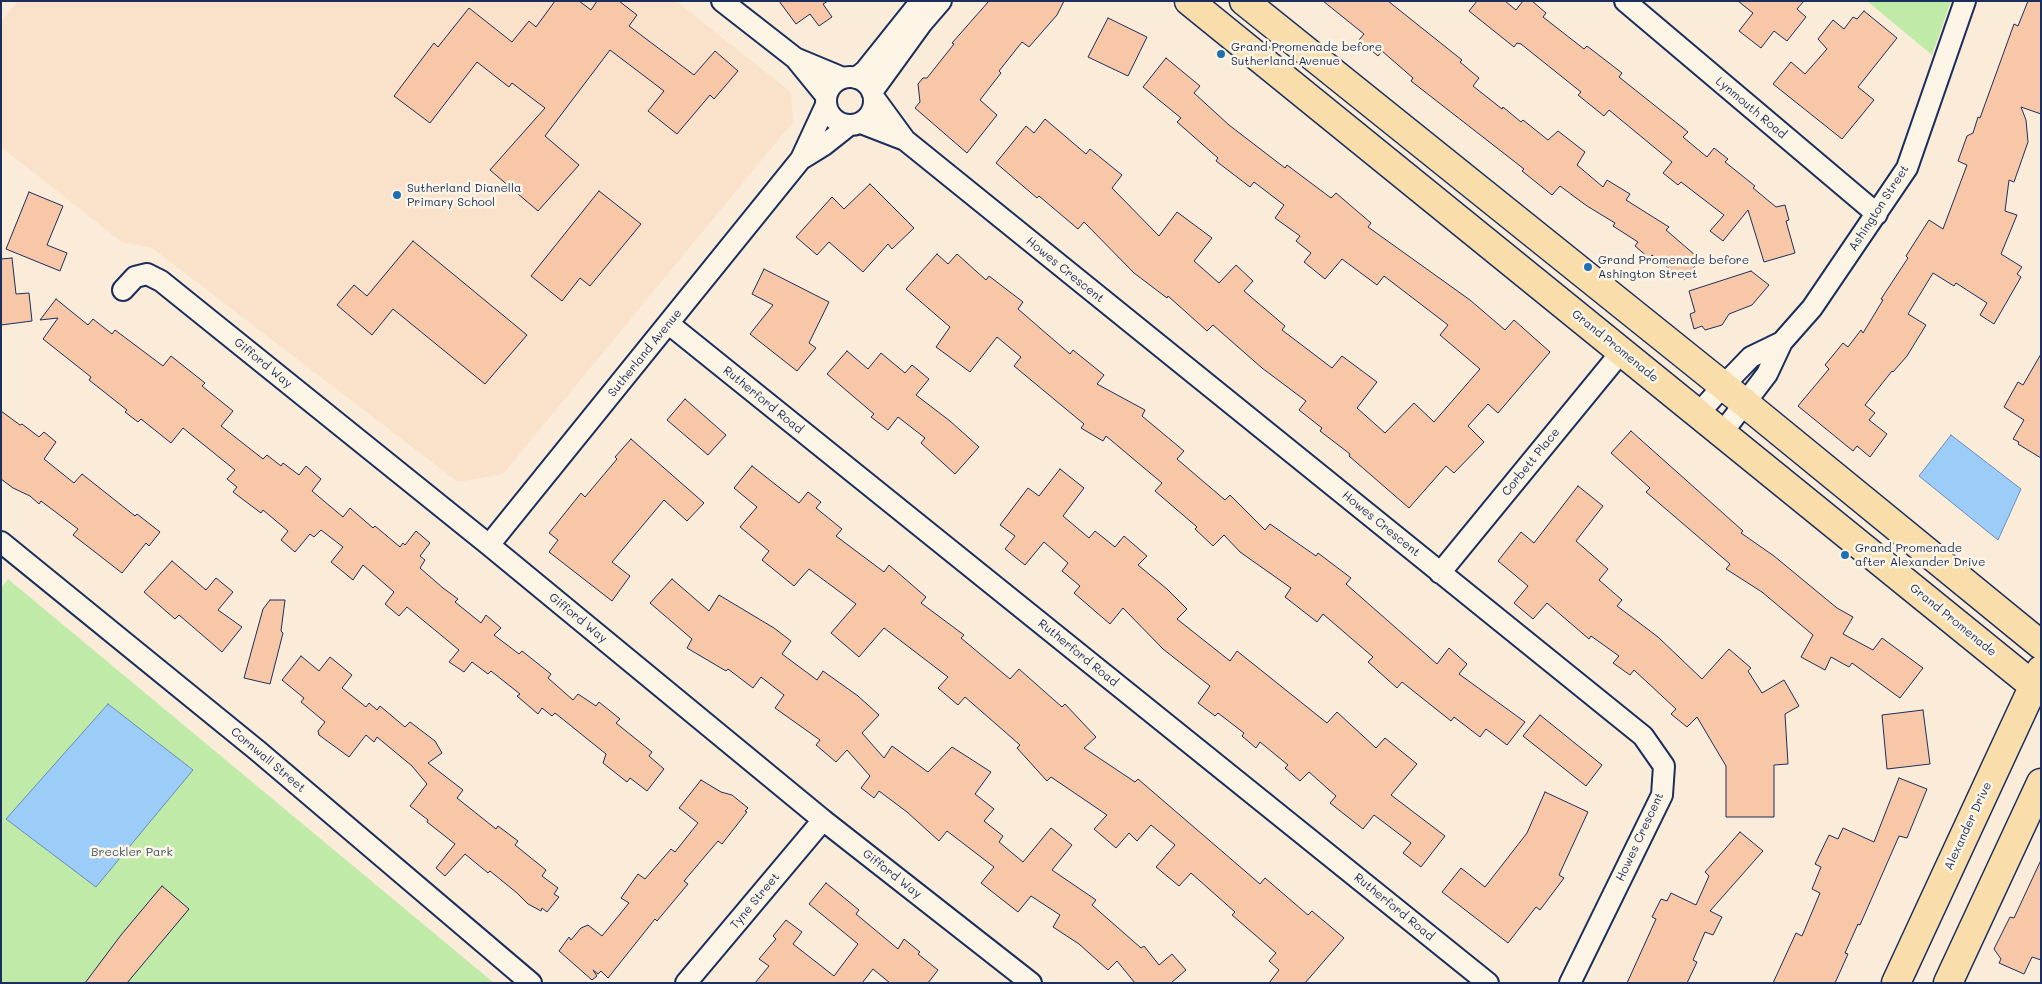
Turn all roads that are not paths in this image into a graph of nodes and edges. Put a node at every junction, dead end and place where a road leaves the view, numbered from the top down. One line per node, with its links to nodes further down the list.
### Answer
1 (722, 1): 10 (street)
2 (921, 1): 11 (street)
3 (941, 1): 12 (street)
4 (1190, 1): 9 (main road, Grand Promenade)
5 (1244, 1): 8 (main road)
6 (1625, 1): 17 (street, Lynmouth Road)
7 (1966, 1): 17 (street, Ashington Street)
8 (1277, 28): 9 (main road); 22 (main road)
9 (1254, 54): 21 (main road, Grand Promenade)
10 (795, 58): 11 (street); 13 (street)
11 (850, 78): 12 (street); 13 (street)
12 (874, 95): 14 (street); 15 (street, Howes Crescent)
13 (826, 100): 14 (street); 16 (street, Sutherland Avenue)
14 (855, 124): 15 (street, Howes Crescent); 16 (street, Sutherland Avenue)
15 (905, 140): 28 (street, Howes Crescent)
16 (801, 159): 19 (street, Sutherland Avenue)
17 (1876, 214): 20 (street, Ashington Street)
18 (123, 290): 27 (street, Gifford Way)
19 (669, 324): 27 (street, Sutherland Avenue); 36 (street, Rutherford Road)
20 (1782, 342): 22 (street, Ashington Street); 23 (street, Ashington Street)
21 (1622, 351): 24 (main road, Grand Promenade); 28 (street, Corbett Place)
22 (1723, 386): 23 (main road); 24 (street, Ashington Street)
23 (1746, 404): 25 (street, Ashington Street); 29 (main road)
24 (1699, 413): 25 (main road, Grand Promenade)
25 (1722, 433): 30 (main road, Grand Promenade)
26 (2, 545): 33 (street, Cornwall Street)
27 (489, 545): 32 (street, Gifford Way)
28 (1440, 572): 37 (street, Howes Crescent)
29 (2041, 645)
30 (2038, 682): 38 (main road, Alexander Drive)
31 (2041, 783): 39 (main road)
32 (823, 820): 34 (street, Tyne Street); 35 (street, Gifford Way)
33 (531, 983)
34 (686, 983)
35 (1031, 983)
36 (1488, 983)
37 (1570, 983)
38 (1896, 983)
39 (1948, 983)

